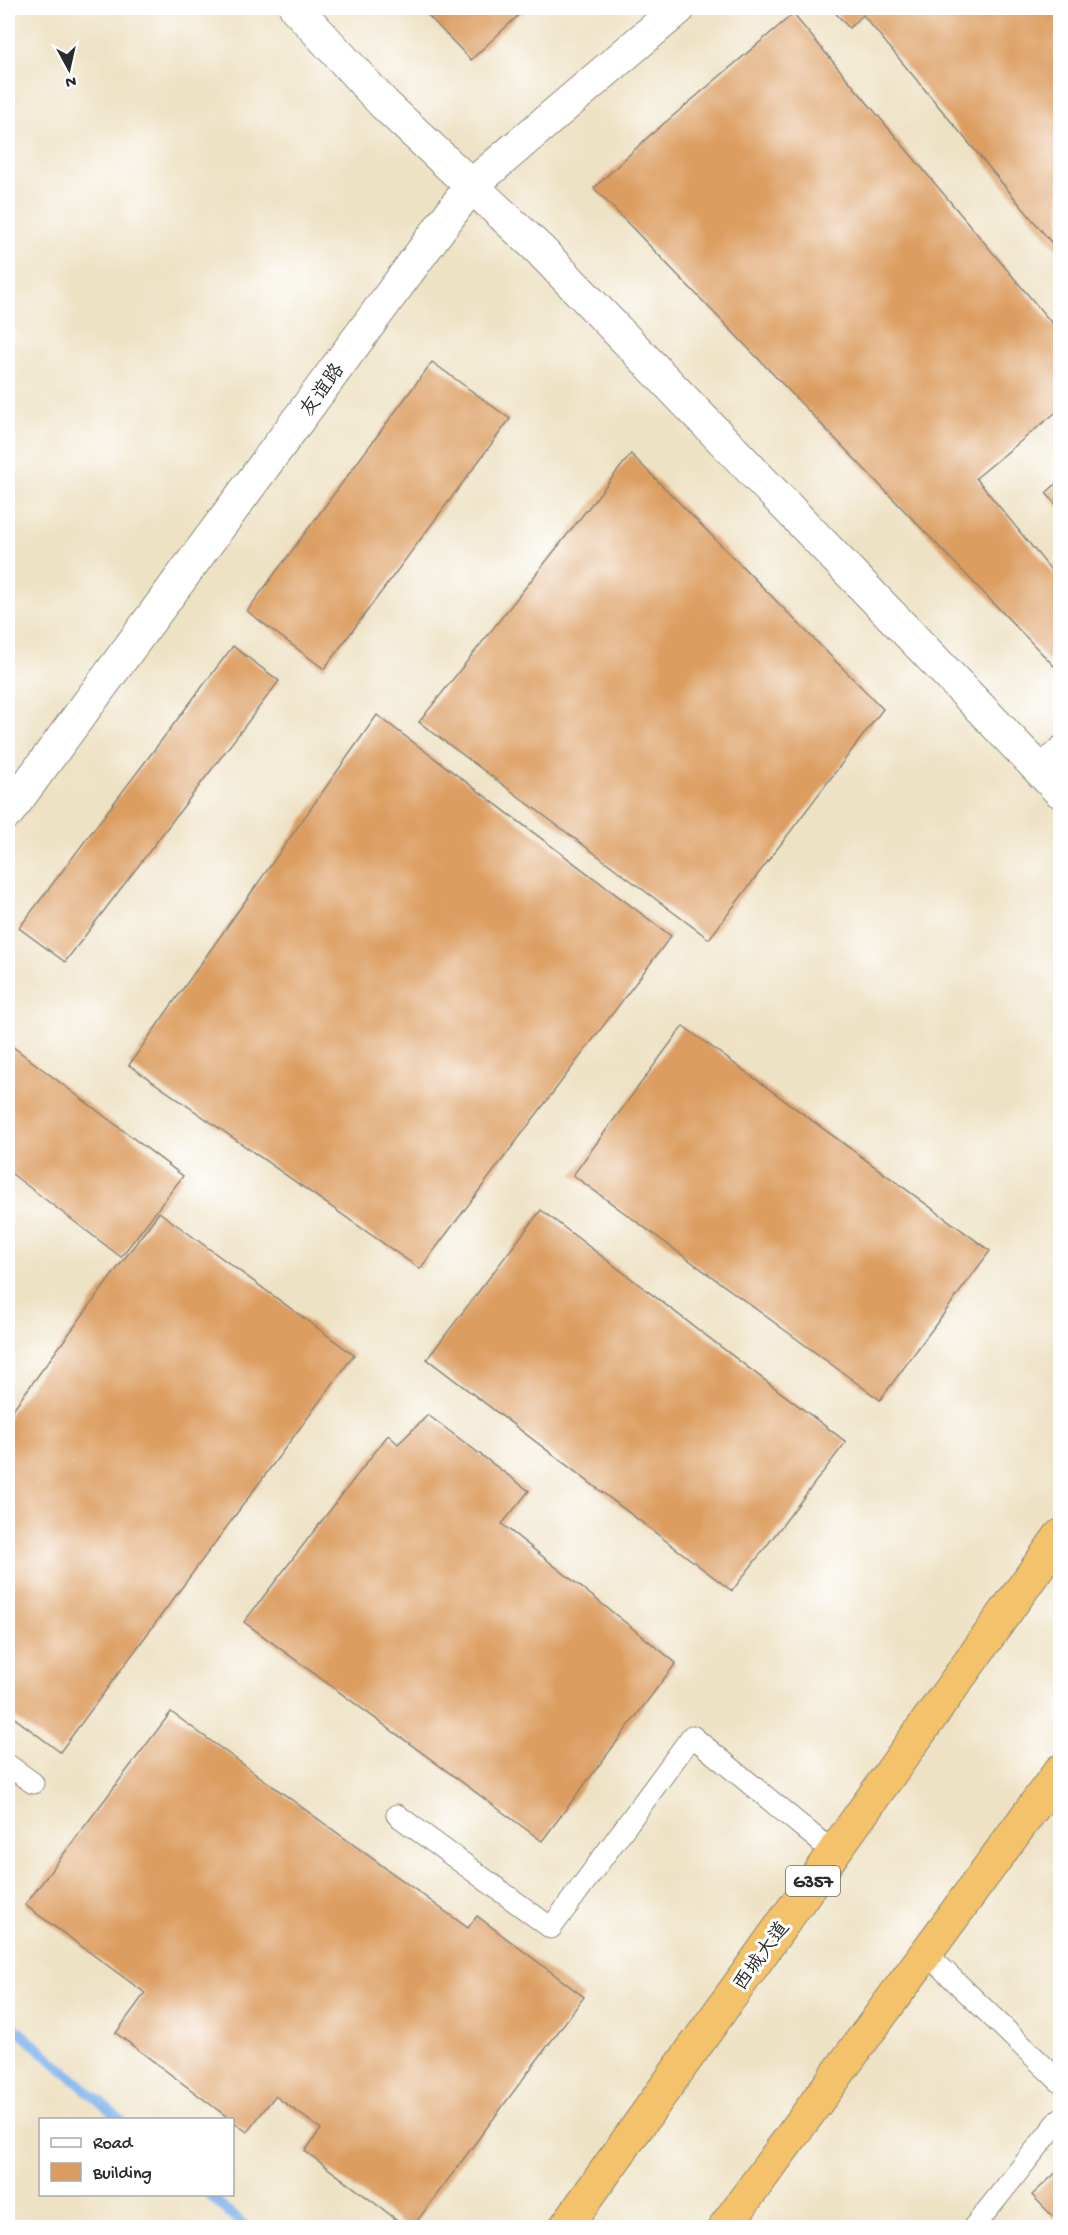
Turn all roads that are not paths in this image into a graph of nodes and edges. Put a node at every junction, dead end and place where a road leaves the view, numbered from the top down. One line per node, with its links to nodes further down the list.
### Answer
1 (296, 8): 3 (street)
2 (679, 8): 3 (street, 友谊路)
3 (471, 186): 4 (street); 6 (street, 友谊路)
4 (1049, 758): 5 (street)
5 (1060, 791)
6 (8, 812)
7 (1060, 1536): 12 (highway, 西城大道 / G357)
8 (8, 1765): 10 (lane)
9 (1060, 1771): 13 (highway)
10 (33, 1783)
11 (397, 1815): 12 (lane)
12 (833, 1852): 16 (highway, 西城大道 / G357)
13 (926, 1953): 14 (lane); 17 (highway)
14 (1060, 2082)
15 (1060, 2119): 18 (lane)
16 (565, 2228)
17 (724, 2228)
18 (973, 2228)

